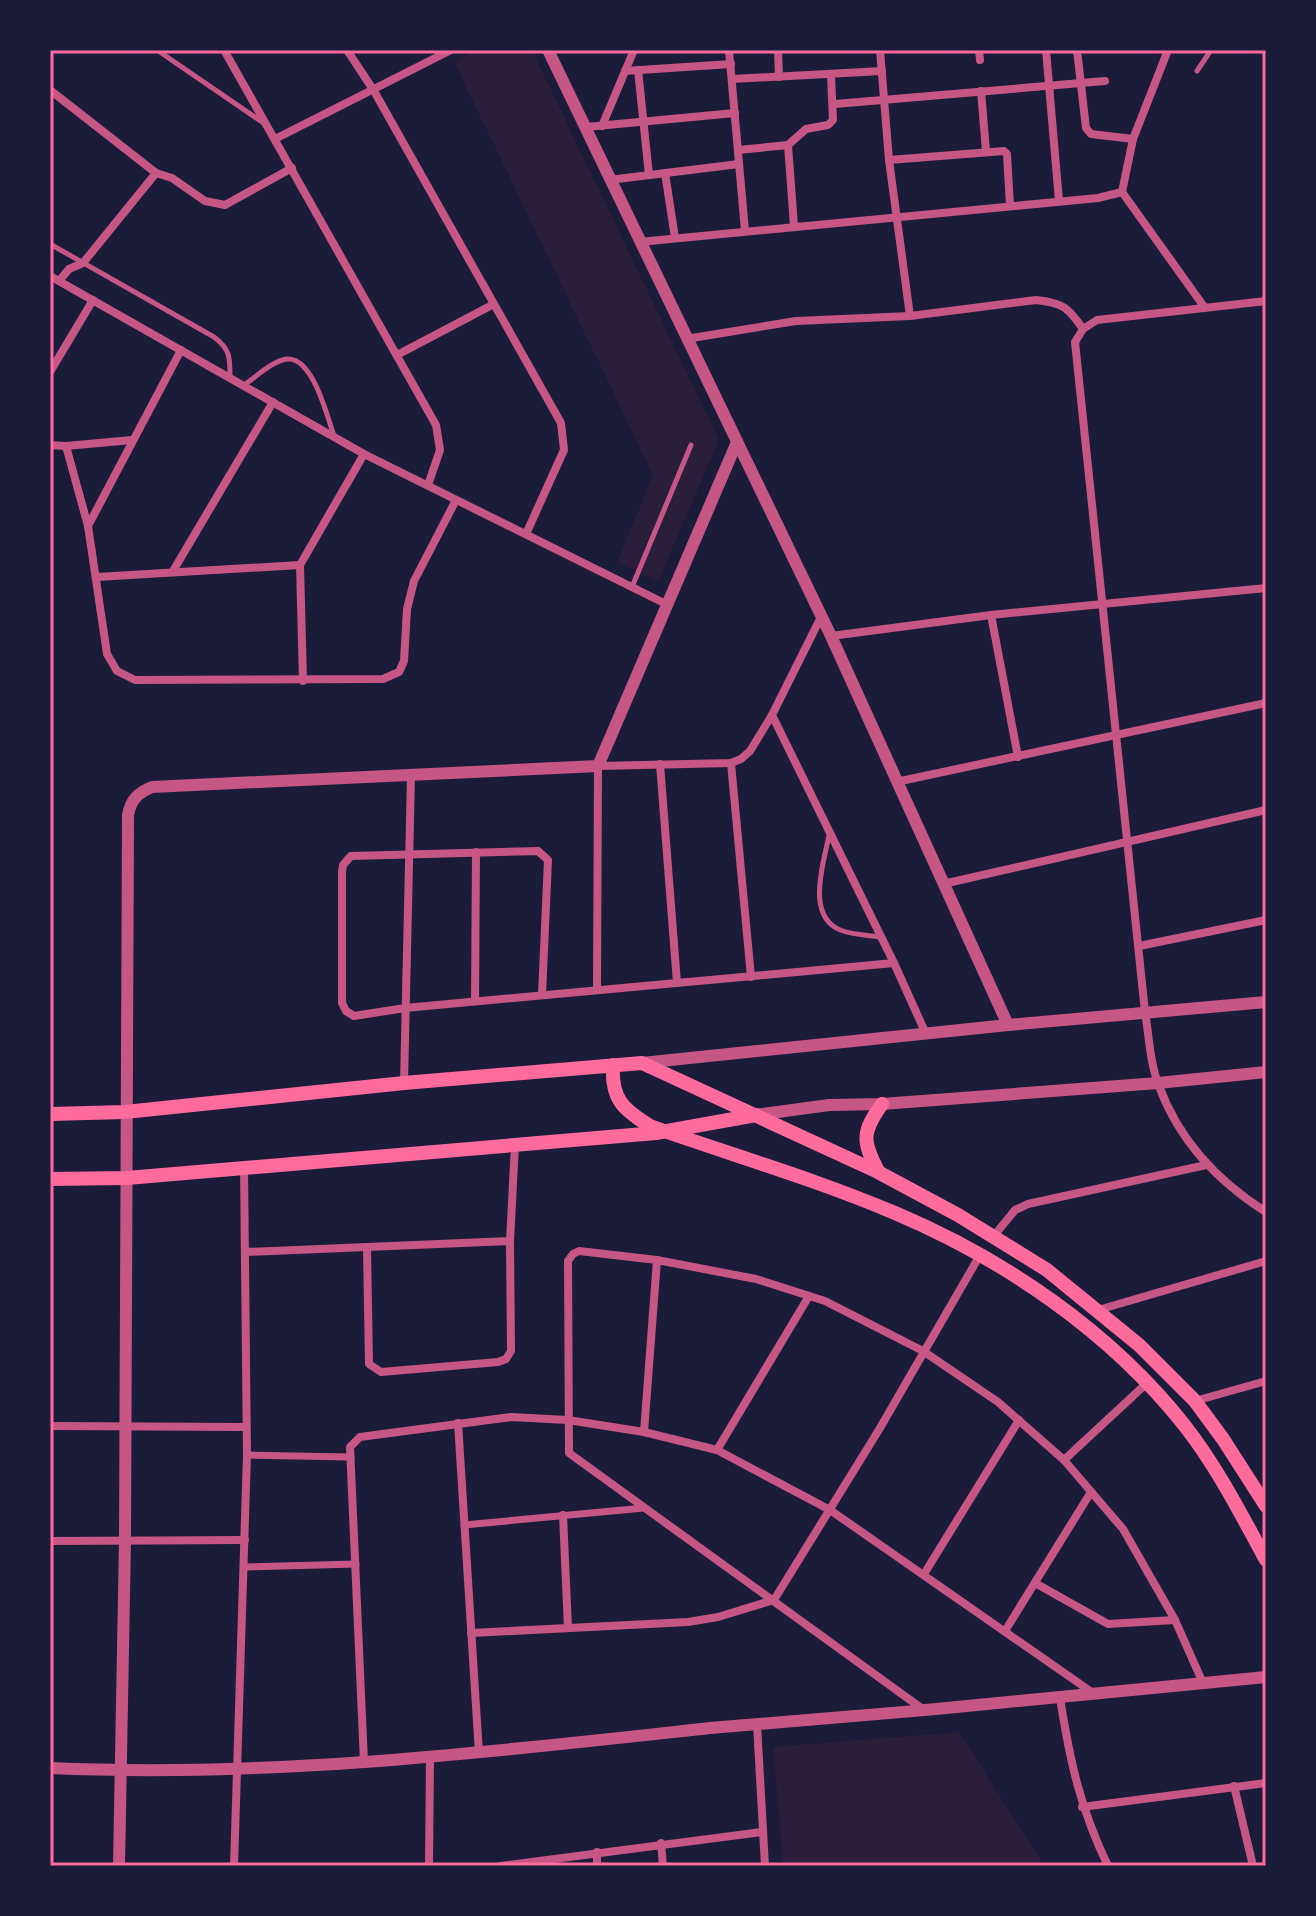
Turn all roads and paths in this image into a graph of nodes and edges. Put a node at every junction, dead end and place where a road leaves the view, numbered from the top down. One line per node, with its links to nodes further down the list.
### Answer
1 (157, 50): 34 (lane)
2 (224, 50): 34 (street)
3 (347, 50): 28 (street)
4 (451, 50): 28 (street)
5 (548, 50): 36 (street)
6 (634, 50): 18 (street)
7 (729, 50): 16 (street)
8 (778, 50): 22 (street)
9 (880, 50): 19 (street)
10 (979, 50): 15 (street)
11 (1046, 50): 26 (street)
12 (1077, 50): 25 (street)
13 (1168, 50): 38 (street)
14 (1211, 50): 20 (lane)
15 (980, 60)
16 (731, 64): 17 (street); 23 (street)
17 (638, 70): 18 (street); 33 (street)
18 (625, 71): 35 (street)
19 (882, 71): 21 (street); 30 (street)
20 (1197, 71)
21 (831, 75): 22 (street); 31 (street)
22 (779, 77): 23 (street)
23 (732, 79): 32 (street)
24 (1105, 81): 25 (street)
25 (1081, 83): 26 (street); 38 (street)
26 (1049, 84): 29 (street); 50 (street)
27 (50, 90): 45 (street)
28 (374, 91): 37 (street); 62 (street)
29 (981, 91): 30 (street); 41 (street)
30 (884, 100): 31 (street); 42 (street)
31 (835, 104): 39 (street)
32 (735, 113): 33 (street); 40 (street)
33 (643, 122): 35 (street); 47 (street)
34 (267, 124): 37 (street)
35 (602, 126): 36 (street)
36 (586, 127): 48 (street)
37 (275, 139): 44 (street)
38 (1133, 139): 49 (street)
39 (788, 145): 40 (street); 53 (street)
40 (738, 150): 43 (street)
41 (986, 151): 42 (street); 51 (street)
42 (889, 160): 52 (street)
43 (739, 164): 46 (street); 54 (street)
44 (292, 168): 45 (street); 68 (street)
45 (156, 173): 58 (street)
46 (665, 173): 47 (street); 55 (street)
47 (649, 175): 48 (street)
48 (609, 180): 56 (street)
49 (1122, 192): 50 (street); 63 (street)
50 (1059, 201): 51 (street)
51 (1010, 206): 52 (street)
52 (897, 216): 53 (street); 64 (street)
53 (794, 226): 54 (street)
54 (745, 231): 55 (street)
55 (675, 238): 56 (street)
56 (639, 242): 66 (street)
57 (50, 244): 58 (lane)
58 (83, 263): 59 (street); 70 (lane)
59 (54, 278): 60 (street)
60 (93, 300): 67 (street); 69 (street)
61 (1266, 301): 63 (street)
62 (494, 304): 68 (street); 83 (street)
63 (1205, 308): 65 (street)
64 (910, 316): 65 (street); 66 (street)
65 (1083, 329): 90 (street)
66 (686, 339): 75 (street)
67 (181, 350): 70 (street); 74 (street)
68 (397, 355): 80 (street)
69 (50, 372)
70 (230, 377): 71 (street)
71 (244, 385): 72 (street); 73 (lane)
72 (273, 402): 73 (street); 85 (street)
73 (334, 437): 79 (street)
74 (132, 440): 78 (street); 82 (street)
75 (737, 442): 89 (street); 92 (street)
76 (50, 445): 78 (street)
77 (691, 445): 87 (lane)
78 (66, 446): 82 (street)
79 (364, 454): 80 (street); 84 (street)
80 (428, 485): 81 (street)
81 (456, 500): 83 (street); 94 (street)
82 (88, 526): 86 (street)
83 (526, 534): 87 (street)
84 (300, 565): 85 (street); 94 (street)
85 (173, 571): 86 (street)
86 (97, 577): 94 (street)
87 (632, 587): 89 (street)
88 (1266, 588): 90 (street)
89 (668, 605): 101 (street)
90 (1101, 605): 91 (street); 97 (street)
91 (991, 615): 93 (street); 98 (street)
92 (821, 617): 93 (street); 96 (street)
93 (831, 636): 103 (street)
94 (303, 681)
95 (1266, 703): 97 (street)
96 (772, 715): 99 (street); 105 (street)
97 (1115, 735): 98 (street); 106 (street)
98 (1018, 757): 103 (street)
99 (731, 763): 100 (street); 114 (street)
100 (660, 764): 101 (street); 115 (street)
101 (598, 766): 102 (street); 116 (street)
102 (411, 776): 108 (street); 130 (street)
103 (896, 782): 109 (street)
104 (1266, 810): 106 (street)
105 (830, 832): 111 (street); 111 (lane)
106 (1126, 841): 109 (street); 112 (street)
107 (476, 852): 108 (street); 117 (street); 118 (street)
108 (409, 854): 120 (street); 120 (street)
109 (943, 884): 122 (street)
110 (1266, 920): 112 (street)
111 (881, 937): 113 (street)
112 (1139, 946): 121 (street)
113 (894, 963): 114 (street); 123 (street)
114 (751, 977): 115 (street)
115 (677, 983): 116 (street)
116 (597, 990): 117 (street)
117 (542, 995): 118 (street)
118 (475, 1001): 120 (street)
119 (1266, 1002): 121 (street)
120 (405, 1008): 127 (street)
121 (1145, 1012): 122 (street); 128 (street)
122 (1008, 1025): 123 (street)
123 (926, 1034): 124 (street)
124 (642, 1063): 125 (main road); 132 (main road)
125 (613, 1065): 127 (main road); 133 (main road)
126 (1266, 1072): 128 (street)
127 (404, 1083): 130 (main road)
128 (1158, 1083): 129 (street); 135 (street)
129 (882, 1104): 132 (street); 137 (main road)
130 (125, 1112): 131 (main road); 138 (street)
131 (50, 1114)
132 (756, 1115): 133 (main road); 137 (main road)
133 (667, 1132): 134 (main road); 145 (main road)
134 (515, 1145): 136 (main road); 142 (street)
135 (1206, 1165): 140 (street); 141 (street)
136 (244, 1167): 138 (main road); 144 (street)
137 (878, 1172): 141 (main road)
138 (127, 1178): 139 (main road); 159 (street)
139 (50, 1179)
140 (1266, 1212)
141 (993, 1237): 149 (main road)
142 (510, 1241): 143 (street); 143 (street)
143 (367, 1248): 144 (street)
144 (246, 1252): 158 (street)
145 (981, 1254): 150 (street); 152 (main road)
146 (657, 1260): 148 (street); 154 (street); 160 (street)
147 (1266, 1261): 149 (street)
148 (809, 1296): 150 (street); 161 (street)
149 (1098, 1310): 153 (main road)
150 (923, 1351): 155 (street); 169 (street)
151 (1266, 1381): 153 (street)
152 (1147, 1383): 164 (street); 175 (main road)
153 (1195, 1401): 165 (main road)
154 (568, 1420): 156 (street); 160 (street); 168 (street)
155 (1019, 1420): 164 (street); 178 (street)
156 (458, 1423): 163 (street); 171 (street)
157 (50, 1426): 159 (street)
158 (246, 1427): 159 (street); 162 (street)
159 (125, 1428): 172 (street)
160 (644, 1432): 161 (street)
161 (717, 1450): 169 (street)
162 (247, 1455): 163 (street); 173 (street)
163 (351, 1457): 176 (street)
164 (1064, 1460): 166 (street)
165 (1262, 1491): 167 (main road)
166 (1091, 1492): 179 (street); 181 (street)
167 (1266, 1506)
168 (644, 1508): 170 (street); 180 (street)
169 (830, 1510): 178 (street); 180 (street)
170 (563, 1515): 171 (street); 182 (street)
171 (464, 1525): 184 (street)
172 (125, 1540): 173 (street); 174 (street); 196 (street)
173 (245, 1540): 177 (street)
174 (50, 1541)
175 (1266, 1560)
176 (356, 1564): 177 (street); 193 (street)
177 (245, 1567): 195 (street)
178 (924, 1574): 183 (street)
179 (1035, 1583): 181 (street); 183 (street)
180 (774, 1600): 182 (street); 189 (street)
181 (1175, 1620): 186 (street)
182 (568, 1628): 184 (street)
183 (1005, 1631): 187 (street)
184 (471, 1633): 191 (street)
185 (1266, 1677): 186 (street)
186 (1203, 1683): 187 (street)
187 (1094, 1694): 188 (street)
188 (1060, 1698): 189 (street); 199 (street)
189 (924, 1711): 190 (street)
190 (757, 1724): 191 (street); 200 (street)
191 (479, 1753): 192 (street)
192 (430, 1758): 193 (street); 206 (street)
193 (364, 1762): 195 (street)
194 (50, 1768): 196 (street)
195 (237, 1770): 196 (street); 205 (street)
196 (122, 1771): 204 (street)
197 (1266, 1783): 198 (street)
198 (1234, 1786): 199 (street); 212 (street)
199 (1082, 1807): 211 (street)
200 (762, 1832): 201 (street); 210 (street)
201 (661, 1843): 202 (street); 209 (street)
202 (597, 1852): 203 (street); 208 (street)
203 (535, 1864): 207 (street)
204 (119, 1866)
205 (234, 1866)
206 (429, 1866)
207 (500, 1866)
208 (597, 1866)
209 (663, 1866)
210 (765, 1866)
211 (1108, 1866)
212 (1253, 1866)

